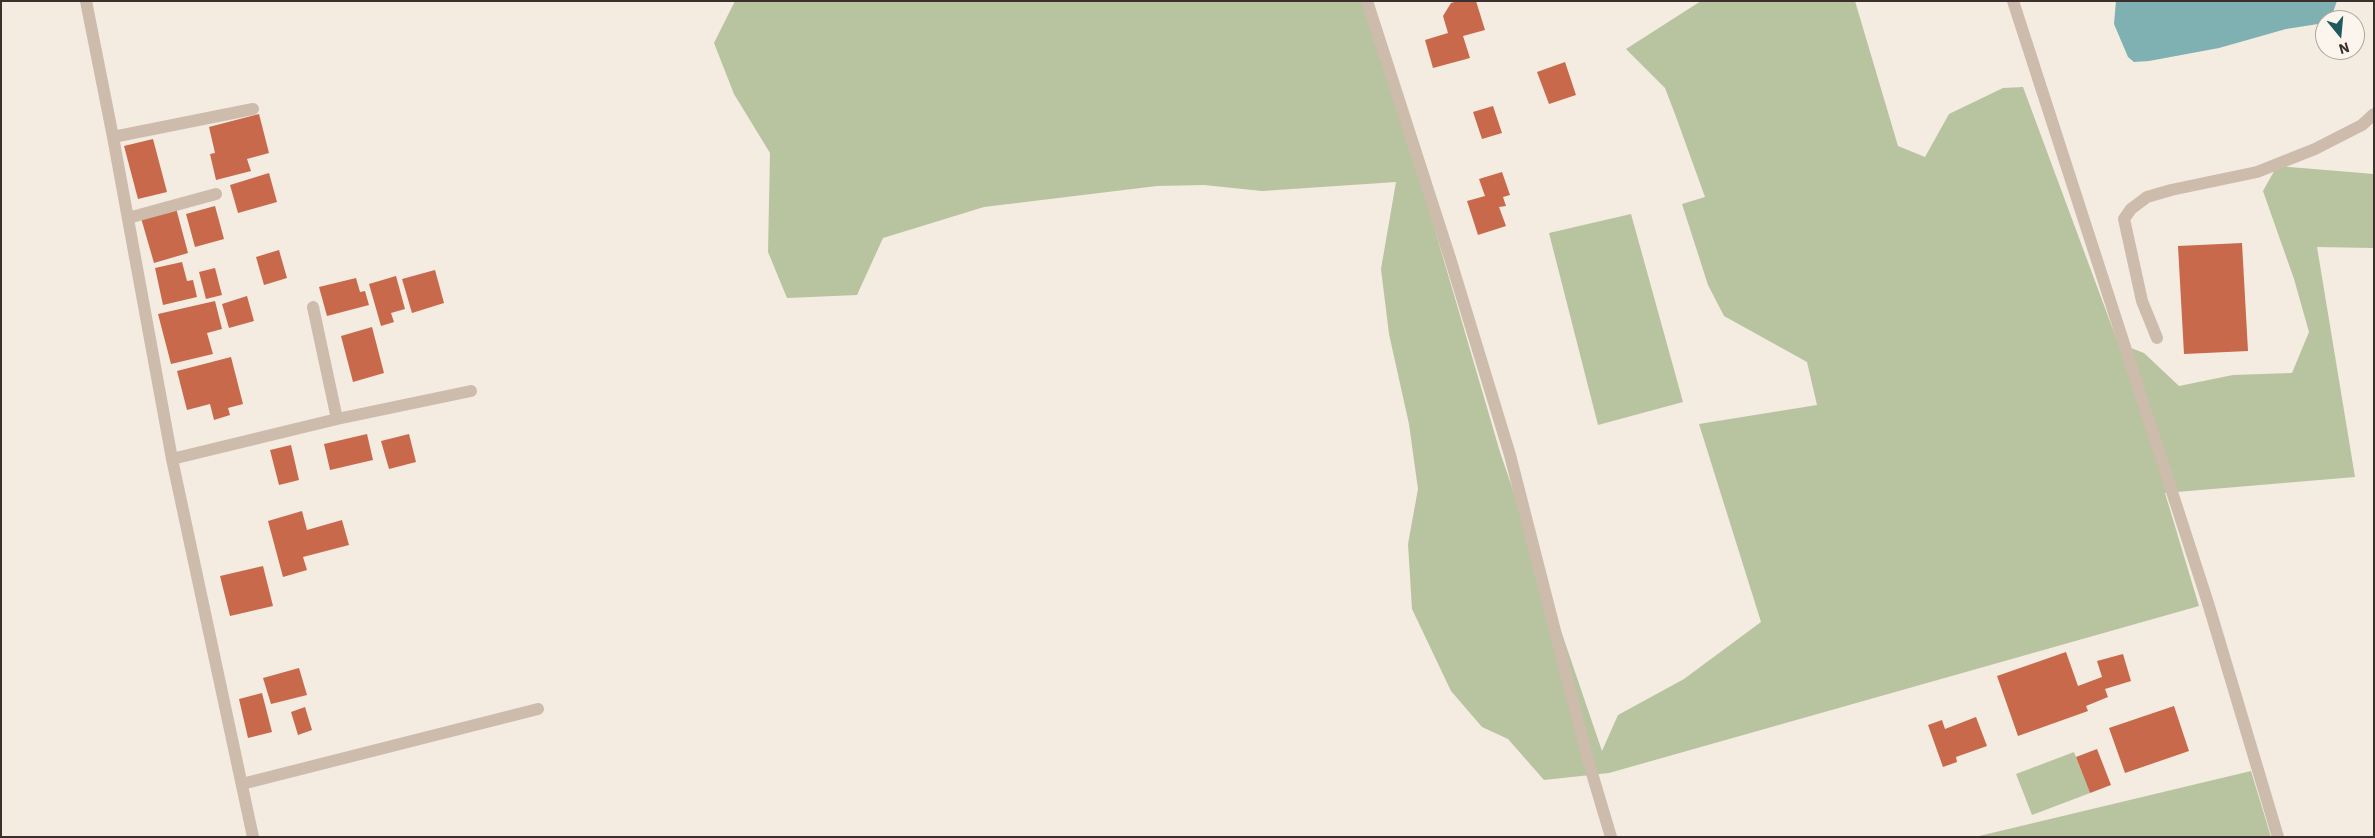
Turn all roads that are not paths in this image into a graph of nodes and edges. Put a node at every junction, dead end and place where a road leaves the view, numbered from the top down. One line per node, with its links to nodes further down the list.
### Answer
1 (86, 1): 6 (street)
2 (1367, 1): 17 (street)
3 (2013, 1): 18 (street)
4 (253, 109): 6 (street)
5 (2374, 114): 10 (street)
6 (113, 137): 8 (street)
7 (216, 194): 8 (street)
8 (128, 218): 13 (street)
9 (313, 307): 12 (street)
10 (2157, 338)
11 (471, 391): 12 (street)
12 (336, 420): 13 (street)
13 (172, 459): 15 (street)
14 (538, 709): 15 (street)
15 (242, 784): 16 (street)
16 (253, 837)
17 (1612, 837)
18 (2278, 837)

